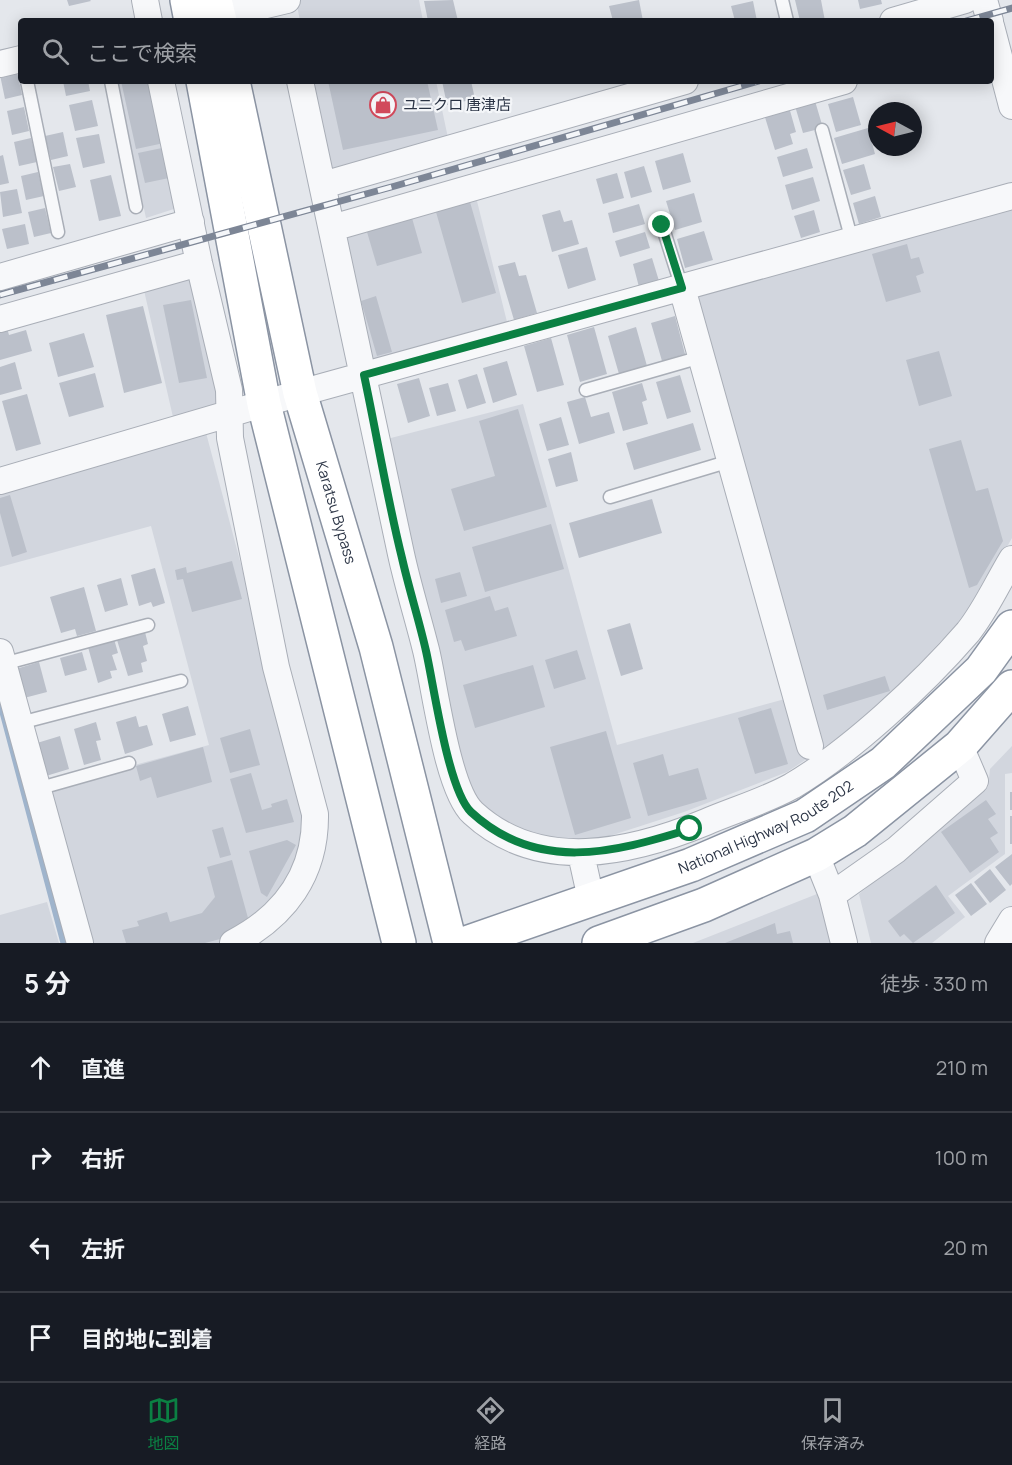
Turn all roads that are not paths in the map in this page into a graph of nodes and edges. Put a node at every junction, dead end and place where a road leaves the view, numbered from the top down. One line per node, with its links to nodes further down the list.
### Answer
1 (145, 0): 8 (street)
2 (187, 0): 7 (highway)
3 (782, 0): 9 (lane)
4 (966, 0): 10 (street)
5 (984, 0): 11 (street)
6 (285, 5): 7 (street)
7 (209, 16)
8 (148, 18)
9 (786, 18)
10 (903, 18)
11 (991, 18)
12 (996, 31): 23 (street)
13 (18, 60): 14 (street)
14 (0, 64)
15 (28, 84): 31 (lane)
16 (112, 84): 27 (lane)
17 (162, 84): 28 (street)
18 (204, 84): 41 (highway)
19 (234, 84): 40 (highway, Karatsu Bypass)
20 (301, 84): 25 (street)
21 (675, 84): 25 (street)
22 (834, 84): 30 (street)
23 (1012, 106)
24 (822, 130): 32 (lane)
25 (323, 185): 30 (street)
26 (1012, 196): 32 (street)
27 (136, 207)
28 (191, 222): 33 (street); 34 (street)
29 (662, 225): 35 (lane)
30 (332, 228): 38 (street)
31 (58, 232)
32 (852, 241): 35 (street)
33 (199, 263): 36 (street); 42 (street)
34 (0, 278)
35 (682, 288): 37 (street); 38 (street)
36 (0, 319)
37 (701, 357): 39 (lane); 43 (street)
38 (364, 375): 40 (street); 60 (street)
39 (586, 390)
40 (300, 393): 41 (street); 69 (highway, Karatsu Bypass)
41 (264, 404): 42 (street); 68 (highway)
42 (228, 414): 44 (street); 67 (street)
43 (730, 461): 45 (lane); 53 (street)
44 (0, 481)
45 (610, 497)
46 (1012, 559): 56 (street)
47 (148, 625): 49 (lane)
48 (1012, 627): 58 (highway, National Highway Route 202)
49 (2, 658): 52 (street)
50 (181, 681): 52 (lane)
51 (1012, 687): 54 (highway)
52 (20, 723): 57 (street)
53 (810, 746)
54 (960, 746): 59 (highway); 62 (street)
55 (129, 763): 57 (lane)
56 (791, 786): 58 (street); 60 (street)
57 (37, 789): 66 (street)
58 (805, 816): 64 (highway, National Highway Route 202)
59 (855, 831): 61 (highway); 62 (street)
60 (581, 854): 64 (street)
61 (816, 855): 63 (street); 71 (highway)
62 (872, 867): 63 (street)
63 (832, 895): 72 (street)
64 (591, 899): 70 (highway, National Highway Route 202)
65 (1012, 920): 73 (street)
66 (80, 943)
67 (233, 943)
68 (399, 943)
69 (450, 943)
70 (466, 943)
71 (599, 943)
72 (844, 943)
73 (998, 943)

